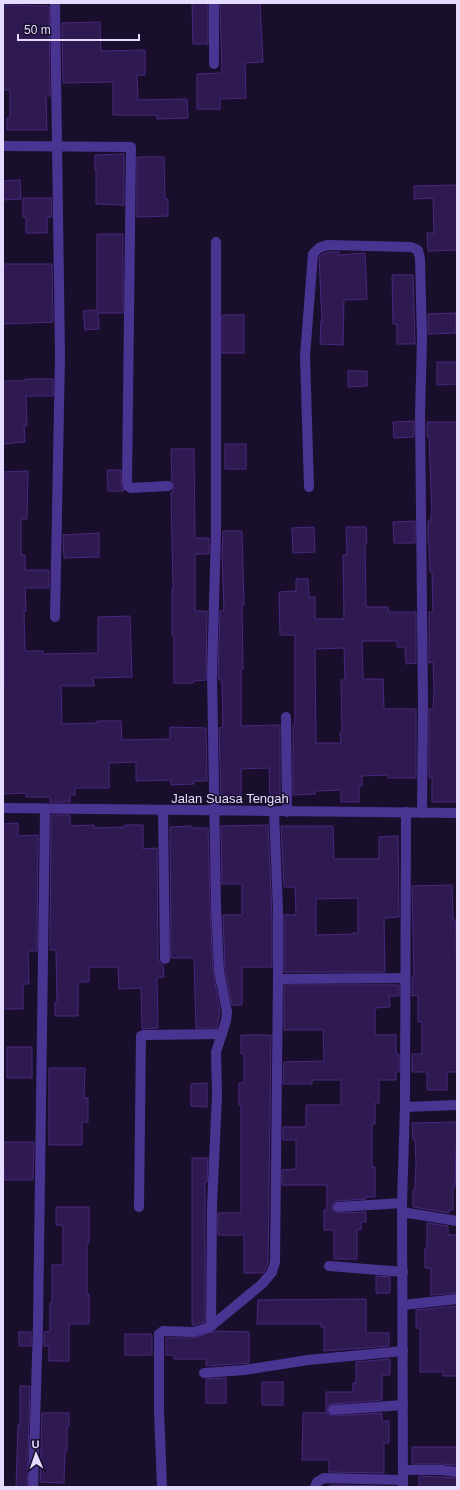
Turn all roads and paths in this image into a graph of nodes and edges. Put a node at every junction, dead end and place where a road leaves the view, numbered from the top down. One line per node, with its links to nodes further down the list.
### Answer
1 (55, 3): 5 (street)
2 (214, 3): 3 (street)
3 (214, 64)
4 (3, 146): 5 (street)
5 (56, 146): 7 (street); 9 (street)
6 (216, 242): 14 (street)
7 (168, 486)
8 (309, 487): 18 (street)
9 (55, 617)
10 (286, 717): 16 (street)
11 (3, 808): 12 (street, Jalan Suasa Tengah)
12 (45, 809): 13 (street, Jalan Suasa Tengah); 41 (street)
13 (163, 810): 14 (street, Jalan Suasa Tengah); 20 (street)
14 (215, 811): 15 (street, Jalan Suasa Tengah); 23 (street)
15 (274, 812): 16 (street, Jalan Suasa Tengah); 22 (street)
16 (287, 812): 17 (street, Jalan Suasa Tengah)
17 (406, 812): 18 (street, Jalan Suasa Tengah); 21 (street)
18 (422, 812): 19 (street, Jalan Suasa Tengah)
19 (457, 813)
20 (165, 959)
21 (405, 978): 22 (street); 25 (street)
22 (278, 979): 34 (street)
23 (222, 1034): 26 (street); 34 (street)
24 (457, 1105): 25 (street)
25 (405, 1107): 28 (street)
26 (139, 1207)
27 (338, 1207): 28 (street)
28 (402, 1207): 29 (street); 31 (street)
29 (457, 1221)
30 (329, 1266): 31 (street)
31 (403, 1272): 33 (street)
32 (457, 1299): 33 (street)
33 (403, 1305): 35 (street)
34 (211, 1326): 42 (street)
35 (403, 1351): 36 (street); 37 (street)
36 (204, 1373)
37 (403, 1406): 38 (street); 40 (street)
38 (333, 1410)
39 (457, 1472): 40 (street)
40 (403, 1479): 43 (street)
41 (33, 1487)
42 (162, 1487)
43 (315, 1487)

